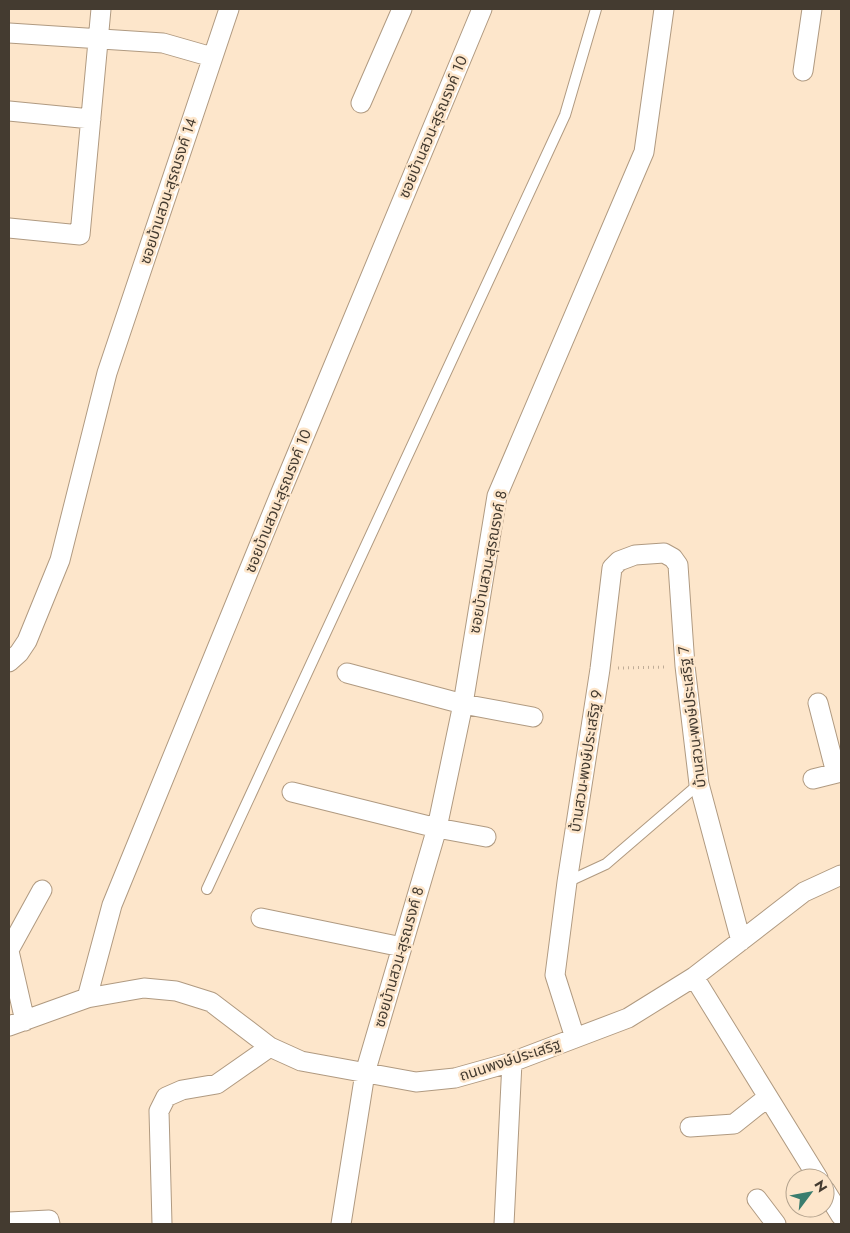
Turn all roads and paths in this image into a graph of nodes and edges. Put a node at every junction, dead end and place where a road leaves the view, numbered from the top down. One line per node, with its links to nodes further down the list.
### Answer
1 (101, 9): 9 (street)
2 (230, 9): 10 (street, ซอยบ้านสวน-สุรณรงค์ 14)
3 (402, 9): 12 (street)
4 (482, 9): 39 (street, ซอยบ้านสวน-สุรณรงค์ 10)
5 (596, 9): 32 (lane)
6 (664, 9): 22 (street, ซอยบ้านสวน-สุรณรงค์ 8)
7 (812, 9): 11 (street)
8 (9, 33): 9 (street)
9 (98, 40): 10 (street); 14 (street)
10 (212, 57): 17 (street, ซอยบ้านสวน-สุรณรงค์ 14)
11 (803, 71)
12 (361, 103)
13 (9, 111): 14 (street)
14 (91, 119): 15 (street)
15 (9, 228)
16 (679, 578): 18 (street, บ้านสวน-พงษ์ประเสริฐ 7); 19 (street, บ้านสวน-พงษ์ประเสริฐ 9)
17 (9, 662)
18 (685, 666): 19 (path); 26 (street, บ้านสวน-พงษ์ประเสริฐ 7)
19 (600, 669): 31 (street, บ้านสวน-พงษ์ประเสริฐ 9)
20 (347, 674): 22 (street)
21 (818, 703): 24 (street)
22 (462, 704): 23 (street); 28 (street, ซอยบ้านสวน-สุรณรงค์ 8)
23 (533, 717)
24 (839, 773): 25 (street)
25 (813, 779)
26 (698, 784): 31 (lane); 35 (street, บ้านสวน-พงษ์ประเสริฐ 7)
27 (292, 792): 28 (street)
28 (437, 828): 29 (street); 36 (street, ซอยบ้านสวน-สุรณรงค์ 8)
29 (486, 837)
30 (841, 875): 35 (street, ถนนพงษ์ประเสริฐ)
31 (567, 882): 41 (street, บ้านสวน-พงษ์ประเสริฐ 9)
32 (207, 889)
33 (42, 890): 37 (street)
34 (261, 918): 36 (street)
35 (741, 941): 38 (street, ถนนพงษ์ประเสริฐ)
36 (402, 947): 44 (street, ซอยบ้านสวน-สุรณรงค์ 8)
37 (9, 951): 40 (street)
38 (694, 977): 41 (street, ถนนพงษ์ประเสริฐ); 45 (street)
39 (87, 998): 40 (street, ถนนพงษ์ประเสริฐ); 42 (street, ถนนพงษ์ประเสริฐ)
40 (17, 1024)
41 (575, 1038): 43 (street, ถนนพงษ์ประเสริฐ)
42 (270, 1047): 44 (street, ถนนพงษ์ประเสริฐ); 51 (street)
43 (512, 1062): 44 (street, ถนนพงษ์ประเสริฐ); 53 (street)
44 (365, 1073): 52 (street, ซอยบ้านสวน-สุรณรงค์ 8)
45 (768, 1098): 46 (street); 47 (street)
46 (690, 1127)
47 (812, 1168)
48 (757, 1199): 54 (street)
49 (9, 1222): 50 (street)
50 (50, 1224)
51 (162, 1224)
52 (341, 1224)
53 (504, 1224)
54 (776, 1224)

